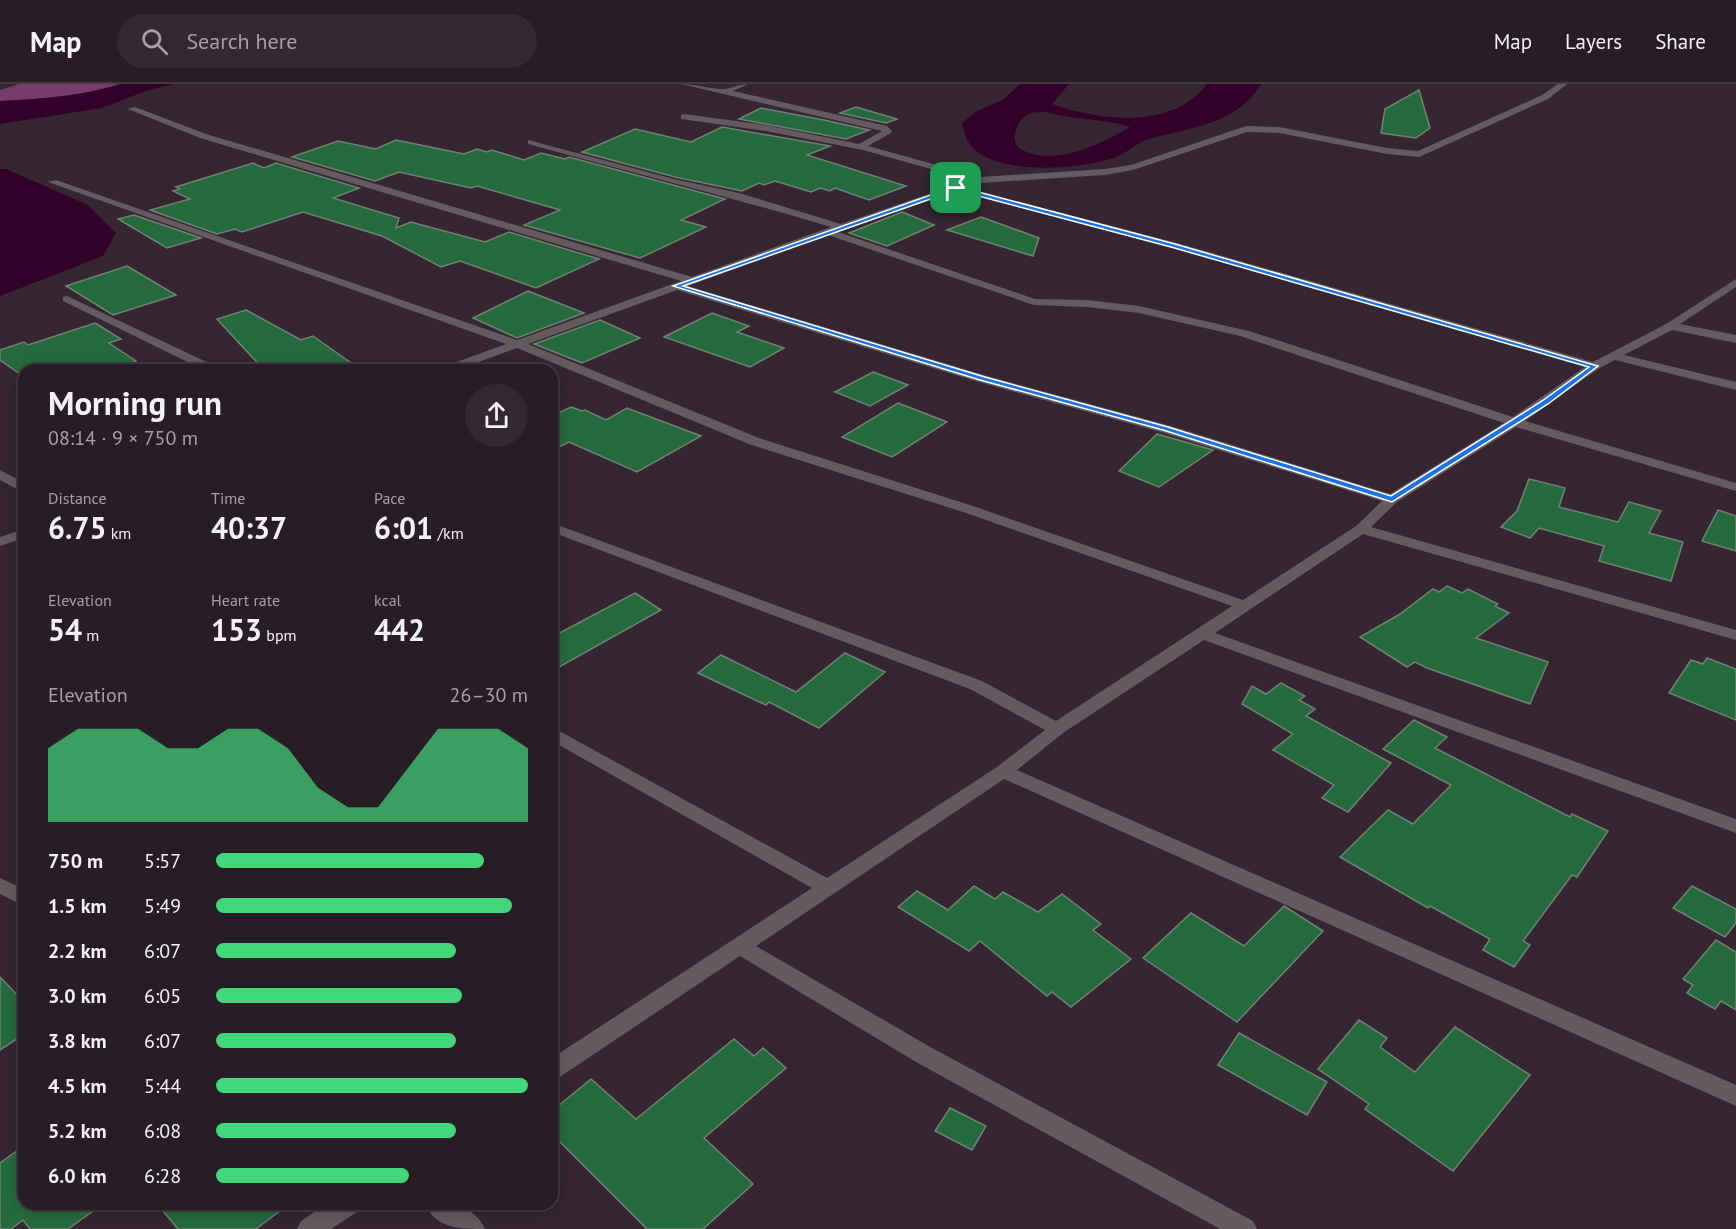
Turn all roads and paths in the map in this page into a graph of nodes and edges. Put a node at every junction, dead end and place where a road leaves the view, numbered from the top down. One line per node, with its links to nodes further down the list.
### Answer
1 (685, 84): 4 (street)
2 (744, 84): 4 (street)
3 (1563, 84): 9 (street)
4 (725, 92): 8 (street)
5 (132, 109): 14 (street)
6 (684, 117): 8 (street)
7 (531, 142): 12 (street)
8 (864, 148): 9 (street)
9 (980, 180): 11 (street)
10 (52, 182): 20 (street)
11 (956, 188): 12 (street); 24 (street)
12 (842, 227): 13 (street)
13 (829, 232): 14 (street); 26 (street)
14 (691, 280): 16 (street)
15 (1736, 282): 18 (street)
16 (677, 286): 20 (street); 30 (street)
17 (67, 299): 22 (street)
18 (1670, 326): 19 (street); 21 (street)
19 (1736, 339)
20 (517, 344): 23 (street); 35 (street)
21 (1613, 356): 24 (street); 25 (street)
22 (201, 364)
23 (463, 364)
24 (1594, 366): 26 (street)
25 (1736, 386)
26 (1514, 422): 29 (street); 30 (street)
27 (0, 474): 28 (street)
28 (18, 485)
29 (1736, 487)
30 (1392, 500): 32 (street)
31 (558, 529): 38 (street)
32 (1361, 530): 35 (street); 37 (street)
33 (18, 535): 34 (street)
34 (0, 542)
35 (1246, 606): 36 (street)
36 (1203, 634): 38 (street); 41 (street)
37 (1736, 635)
38 (1057, 729): 40 (street)
39 (558, 736): 43 (street)
40 (1003, 771): 43 (street); 47 (street)
41 (1736, 826)
42 (0, 885): 44 (street)
43 (828, 888): 45 (street)
44 (18, 895)
45 (740, 946): 46 (street); 52 (street)
46 (558, 1066)
47 (1736, 1096)
48 (339, 1210): 50 (street)
49 (445, 1210): 51 (street)
50 (310, 1229)
51 (472, 1229)
52 (1244, 1229)

